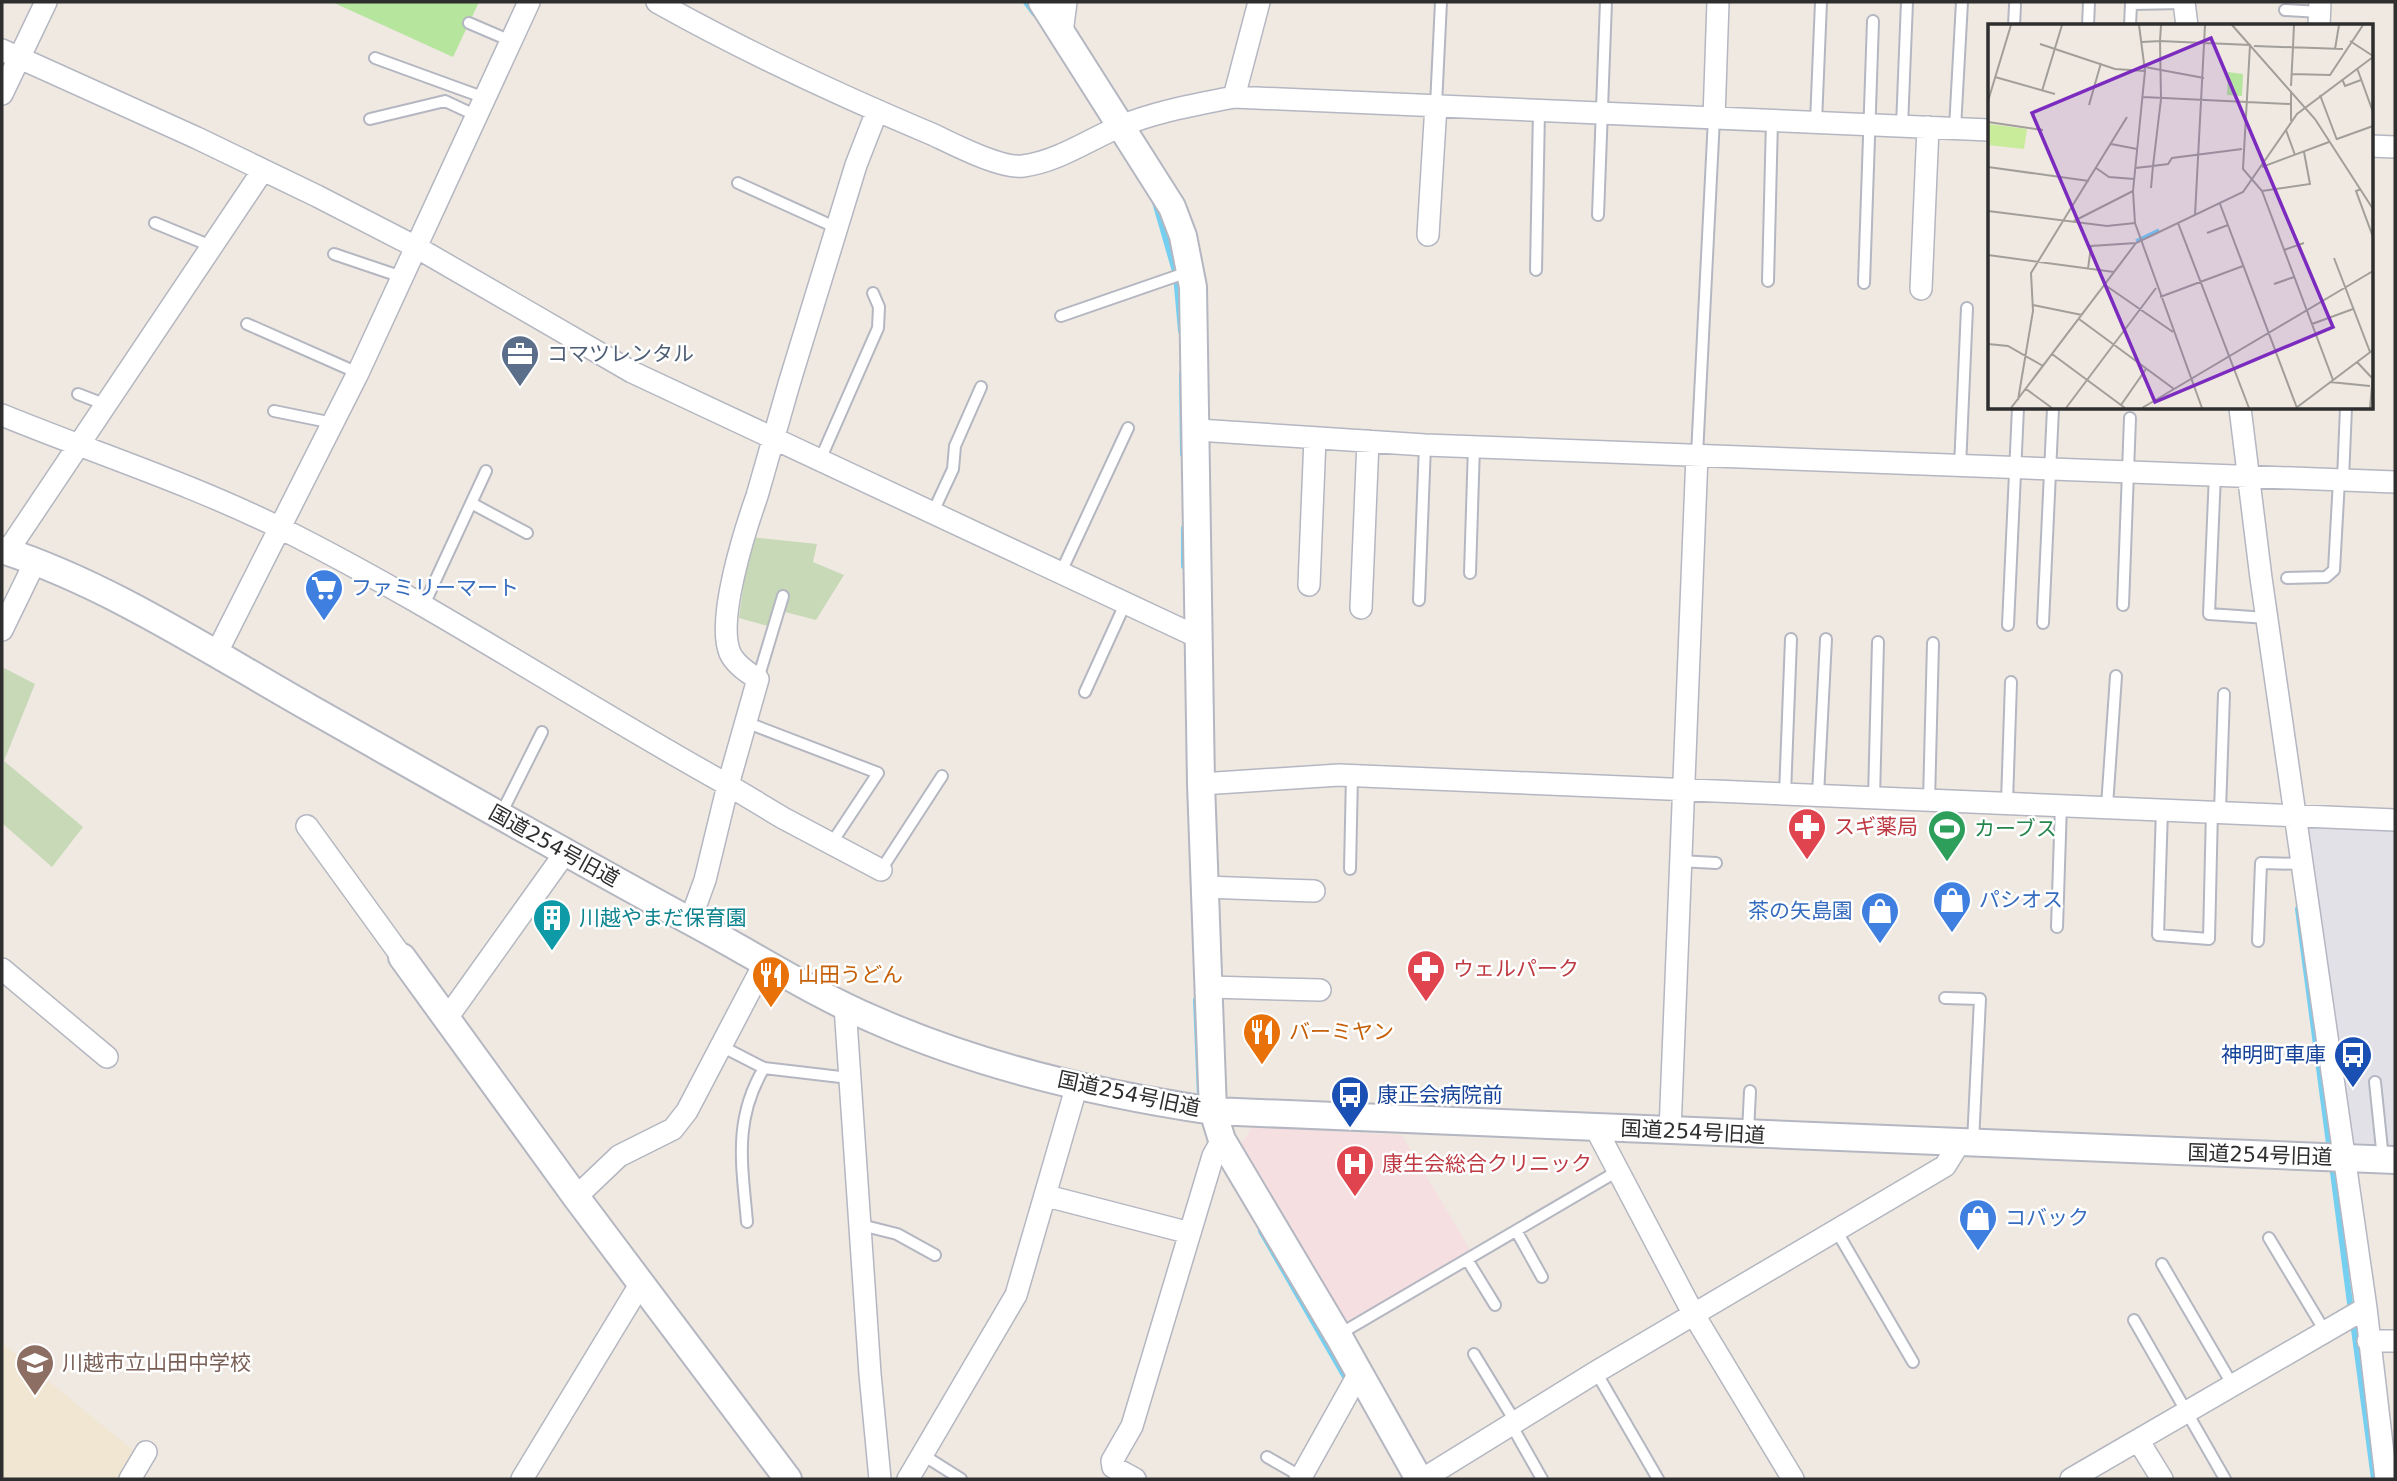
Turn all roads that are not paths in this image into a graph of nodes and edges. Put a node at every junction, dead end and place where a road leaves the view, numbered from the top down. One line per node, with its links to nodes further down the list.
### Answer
1 (46, 2): 26 (street)
2 (529, 2): 25 (street)
3 (657, 2): 33 (street)
4 (1042, 2): 24 (street)
5 (1066, 2): 24 (street)
6 (1259, 2): 29 (street)
7 (1441, 2): 30 (lane)
8 (1606, 2): 34 (lane)
9 (1718, 2): 35 (street)
10 (1821, 2): 38 (lane)
11 (1906, 2): 41 (lane)
12 (1962, 2): 43 (lane)
13 (2089, 2): 21 (lane)
14 (2184, 3): 22 (lane); 23 (street)
15 (2015, 5): 20 (lane)
16 (2285, 10): 17 (lane)
17 (2320, 13)
18 (1873, 21): 39 (lane)
19 (469, 23): 25 (lane)
20 (2014, 24)
21 (2088, 24)
22 (2130, 24)
23 (2187, 24)
24 (1062, 33): 40 (street)
25 (511, 41): 31 (street)
26 (10, 54): 28 (street); 47 (street)
27 (375, 58): 31 (lane)
28 (2, 94)
29 (1234, 97): 30 (street); 40 (street)
30 (1436, 105): 32 (street); 52 (street)
31 (481, 107): 36 (lane); 54 (street)
32 (1539, 110): 34 (street); 56 (lane)
33 (877, 111): 40 (street); 51 (street)
34 (1602, 113): 35 (street); 49 (lane)
35 (1714, 118): 37 (street); 86 (lane)
36 (370, 119)
37 (1772, 120): 38 (street); 59 (lane)
38 (1816, 122): 39 (street)
39 (1870, 124): 41 (street); 60 (lane)
40 (1122, 126): 57 (street)
41 (1902, 126): 42 (street)
42 (1928, 127): 43 (street); 61 (street)
43 (1955, 128): 44 (street)
44 (1988, 130)
45 (2372, 146): 46 (street)
46 (2395, 147)
47 (263, 170): 53 (street); 54 (street)
48 (738, 183): 51 (lane)
49 (1598, 215)
50 (155, 223): 53 (lane)
51 (837, 228): 81 (street)
52 (1428, 235)
53 (211, 246): 69 (street)
54 (416, 247): 58 (street); 81 (street)
55 (334, 254): 58 (lane)
56 (1536, 270)
57 (1191, 271): 64 (lane); 79 (street)
58 (402, 277): 66 (street)
59 (1768, 281)
60 (1864, 283)
61 (1921, 289)
62 (873, 293): 87 (lane)
63 (1967, 308): 88 (lane)
64 (1061, 316)
65 (247, 324): 66 (lane)
66 (358, 373): 77 (street)
67 (981, 387): 98 (lane)
68 (78, 394): 69 (lane)
69 (104, 404): 83 (street)
70 (2018, 410): 89 (lane)
71 (2053, 410): 90 (lane)
72 (2240, 410): 94 (street)
73 (2346, 410): 95 (lane)
74 (274, 411): 77 (lane)
75 (2, 415): 83 (street)
76 (2130, 418): 92 (lane)
77 (333, 423): 99 (street)
78 (1128, 428): 103 (lane)
79 (1198, 430): 80 (street); 117 (street)
80 (1315, 438): 82 (street); 106 (street)
81 (775, 440): 87 (street); 124 (street)
82 (1368, 441): 84 (street); 112 (street)
83 (77, 445): 99 (street); 101 (street)
84 (1425, 445): 85 (street); 108 (lane)
85 (1474, 446): 86 (street); 104 (lane)
86 (1697, 455): 88 (street); 134 (street)
87 (820, 460): 98 (street)
88 (1960, 467): 89 (street)
89 (2015, 468): 90 (street); 115 (lane)
90 (2050, 470): 92 (street); 114 (lane)
91 (486, 471): 97 (lane)
92 (2129, 471): 93 (street); 110 (lane)
93 (2215, 474): 94 (street); 113 (lane)
94 (2249, 475): 95 (street); 113 (street)
95 (2341, 480): 96 (street); 105 (lane)
96 (2395, 482)
97 (471, 503): 100 (lane); 111 (lane)
98 (933, 512): 103 (street)
99 (281, 528): 111 (street); 122 (street)
100 (527, 533)
101 (5, 551): 102 (street, 国道254号旧道)
102 (35, 562): 116 (street); 122 (street, 国道254号旧道)
103 (1061, 572): 109 (street)
104 (1470, 573)
105 (2287, 578)
106 (1309, 585)
107 (783, 596): 124 (lane)
108 (1419, 600)
109 (1125, 604): 117 (street); 126 (lane)
110 (2123, 606)
111 (423, 607): 133 (street)
112 (1361, 608)
113 (2267, 618): 144 (street)
114 (2043, 623)
115 (2008, 625)
116 (2, 630)
117 (1200, 638): 132 (street)
118 (1791, 639): 135 (lane)
119 (1826, 639): 136 (lane)
120 (1878, 642): 137 (lane)
121 (1933, 643): 138 (lane)
122 (216, 654): 145 (street, 国道254号旧道)
123 (2116, 676): 141 (lane)
124 (758, 678): 128 (street)
125 (2011, 682): 139 (lane)
126 (1085, 692)
127 (2224, 694): 143 (lane)
128 (748, 723): 133 (street); 148 (lane)
129 (541, 732): 145 (lane)
130 (1352, 775): 132 (street); 134 (street); 153 (lane)
131 (942, 776): 154 (lane)
132 (1201, 784): 155 (street)
133 (728, 785): 148 (street); 157 (street)
134 (1682, 790): 135 (street); 150 (street)
135 (1786, 794): 136 (street)
136 (1818, 795): 137 (street)
137 (1874, 798): 138 (street)
138 (1929, 801): 139 (street)
139 (2007, 802): 140 (street)
140 (2061, 804): 141 (street); 158 (lane)
141 (2107, 806): 142 (street)
142 (2161, 809): 143 (street); 143 (lane)
143 (2216, 811): 144 (street)
144 (2295, 814): 146 (street); 152 (street)
145 (500, 816): 149 (street, 国道254号旧道)
146 (2395, 820)
147 (307, 826): 160 (street)
148 (831, 845): 154 (street)
149 (565, 853): 157 (street, 国道254号旧道); 167 (street)
150 (1680, 862): 151 (lane); 177 (street)
151 (1716, 863)
152 (2302, 864): 159 (lane); 181 (street)
153 (1350, 869)
154 (881, 870)
155 (1205, 887): 156 (street); 163 (street)
156 (1314, 891)
157 (690, 921): 161 (street, 国道254号旧道)
158 (2057, 927)
159 (2258, 941)
160 (402, 957): 167 (street)
161 (765, 962): 166 (street, 国道254号旧道); 168 (street)
162 (2, 970): 169 (street)
163 (1209, 987): 164 (street); 175 (street)
164 (1320, 990)
165 (1945, 998): 180 (lane)
166 (845, 1006): 171 (street); 173 (street, 国道254号旧道)
167 (447, 1018): 185 (street)
168 (721, 1045): 170 (lane); 185 (street)
169 (107, 1057)
170 (764, 1068): 171 (lane); 186 (lane)
171 (849, 1078): 187 (street)
172 (2375, 1082): 182 (lane)
173 (1077, 1085): 175 (street, 国道254号旧道); 184 (street)
174 (1750, 1091): 178 (lane)
175 (1213, 1111): 176 (street, 国道254号旧道); 179 (street)
176 (1595, 1127): 177 (street, 国道254号旧道); 183 (street)
177 (1671, 1131): 178 (street, 国道254号旧道)
178 (1748, 1135): 180 (street, 国道254号旧道)
179 (1223, 1140): 190 (street); 202 (street)
180 (1967, 1142): 181 (street, 国道254号旧道); 188 (street)
181 (2343, 1158): 182 (street, 国道254号旧道); 198 (street)
182 (2389, 1160)
183 (1616, 1172): 189 (lane); 199 (street)
184 (1047, 1196): 190 (street); 214 (street)
185 (576, 1197): 196 (street)
186 (747, 1222)
187 (861, 1225): 192 (lane); 221 (street)
188 (1836, 1230): 199 (street); 206 (lane)
189 (1517, 1232): 193 (lane); 195 (lane)
190 (1190, 1233): 216 (street)
191 (2269, 1238): 201 (lane)
192 (935, 1255)
193 (1468, 1261): 197 (lane); 202 (lane)
194 (2162, 1264): 209 (lane)
195 (1542, 1277)
196 (641, 1283): 219 (street); 220 (street)
197 (1495, 1306)
198 (2366, 1308): 201 (street); 203 (street)
199 (1694, 1315): 207 (street); 227 (street)
200 (2134, 1320): 210 (lane)
201 (2326, 1333): 209 (street)
202 (1338, 1335): 208 (street)
203 (2368, 1341): 204 (street); 231 (street)
204 (2395, 1341)
205 (1474, 1354): 211 (lane)
206 (1913, 1362)
207 (1596, 1372): 211 (street); 226 (lane)
208 (1358, 1375): 217 (street); 224 (street)
209 (2232, 1384): 210 (street)
210 (2186, 1413): 212 (street); 230 (lane)
211 (1514, 1424): 224 (street); 225 (lane)
212 (2138, 1440): 228 (street); 229 (street)
213 (146, 1452): 218 (street)
214 (923, 1455): 222 (street); 223 (lane)
215 (1267, 1457): 217 (lane)
216 (1123, 1476)
217 (1301, 1478)
218 (130, 1479)
219 (522, 1479)
220 (788, 1479)
221 (880, 1479)
222 (908, 1479)
223 (961, 1479)
224 (1421, 1479)
225 (1542, 1479)
226 (1658, 1479)
227 (1793, 1479)
228 (2071, 1479)
229 (2162, 1479)
230 (2225, 1479)
231 (2386, 1479)

